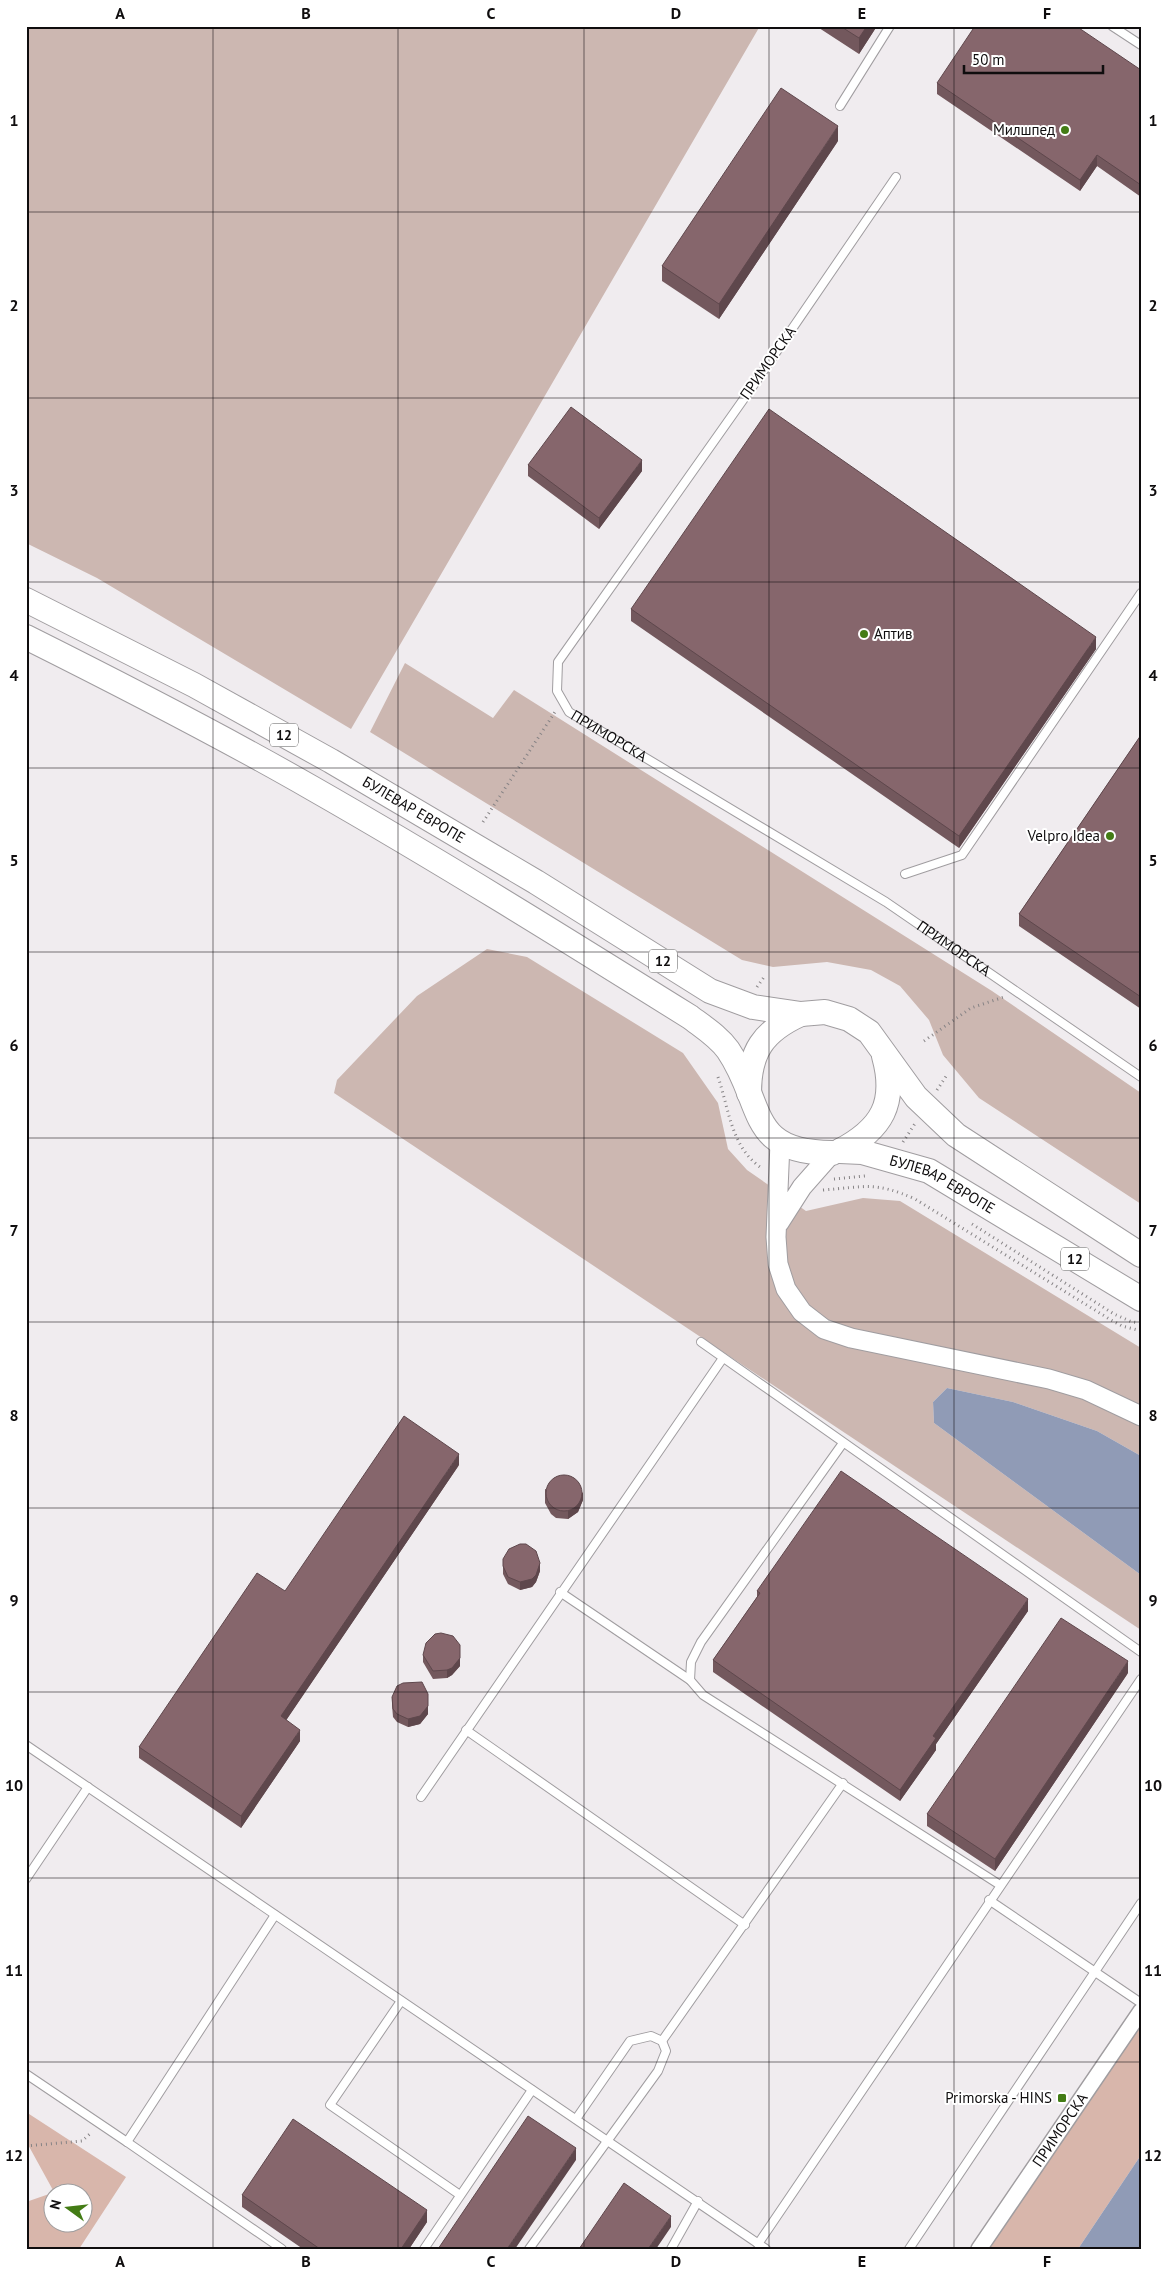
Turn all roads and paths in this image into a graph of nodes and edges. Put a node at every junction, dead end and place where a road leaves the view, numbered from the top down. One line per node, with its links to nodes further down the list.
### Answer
1 (890, 26): 4 (lane)
2 (1112, 26): 3 (lane)
3 (1141, 45)
4 (840, 106)
5 (896, 177): 9 (lane, ПРИМОРСКА)
6 (1141, 593): 11 (lane)
7 (26, 600): 13 (main road, БУЛЕВАР ЕВРОПЕ / 12)
8 (26, 637): 17 (main road, БУЛЕВАР ЕВРОПЕ / 12)
9 (562, 700): 10 (path); 12 (lane, ПРИМОРСКА)
10 (483, 822)
11 (904, 874)
12 (1019, 992): 14 (path); 16 (lane, ПРИМОРСКА)
13 (801, 1014): 15 (main road, БУЛЕВАР ЕВРОПЕ / 12); 17 (main road, БУЛЕВАР ЕВРОПЕ / 12)
14 (924, 1041)
15 (883, 1052): 19 (main road, БУЛЕВАР ЕВРОПЕ / 12); 21 (main road, БУЛЕВАР ЕВРОПЕ / 12)
16 (1141, 1077)
17 (749, 1093): 18 (main road, БУЛЕВАР ЕВРОПЕ / 12)
18 (780, 1143): 19 (main road, БУЛЕВАР ЕВРОПЕ / 12); 20 (street)
19 (836, 1152): 20 (street); 22 (main road, БУЛЕВАР ЕВРОПЕ / 12)
20 (778, 1224): 25 (street)
21 (1141, 1255)
22 (1141, 1299)
23 (701, 1342): 24 (lane)
24 (723, 1358): 26 (lane); 27 (lane)
25 (1141, 1416)
26 (843, 1443): 28 (lane); 30 (lane)
27 (560, 1592): 30 (lane); 31 (lane)
28 (1141, 1652)
29 (1141, 1679): 37 (lane)
30 (690, 1680): 33 (lane)
31 (466, 1730): 35 (lane); 41 (lane)
32 (26, 1745): 34 (lane)
33 (843, 1783): 37 (lane); 41 (lane)
34 (88, 1787): 36 (lane); 40 (lane)
35 (421, 1797)
36 (26, 1879)
37 (1000, 1885): 38 (lane)
38 (989, 1900): 42 (lane); 56 (lane)
39 (1141, 1903): 42 (lane)
40 (275, 1915): 43 (lane); 52 (lane)
41 (746, 1925): 46 (lane)
42 (1095, 1971): 44 (lane); 62 (lane)
43 (401, 2001): 48 (lane); 54 (lane)
44 (1141, 2003)
45 (1141, 2012): 63 (street, ПРИМОРСКА)
46 (662, 2041): 49 (lane); 51 (lane)
47 (26, 2074): 50 (lane)
48 (532, 2090): 49 (lane); 54 (lane)
49 (576, 2119): 51 (lane)
50 (100, 2124): 52 (lane); 53 (path)
51 (607, 2141): 55 (lane); 59 (lane)
52 (127, 2142): 57 (lane)
53 (26, 2146)
54 (460, 2195): 58 (lane)
55 (698, 2201): 56 (lane); 60 (lane)
56 (758, 2244): 61 (lane)
57 (282, 2249)
58 (424, 2249)
59 (529, 2249)
60 (671, 2249)
61 (766, 2249)
62 (909, 2249)
63 (979, 2249)

